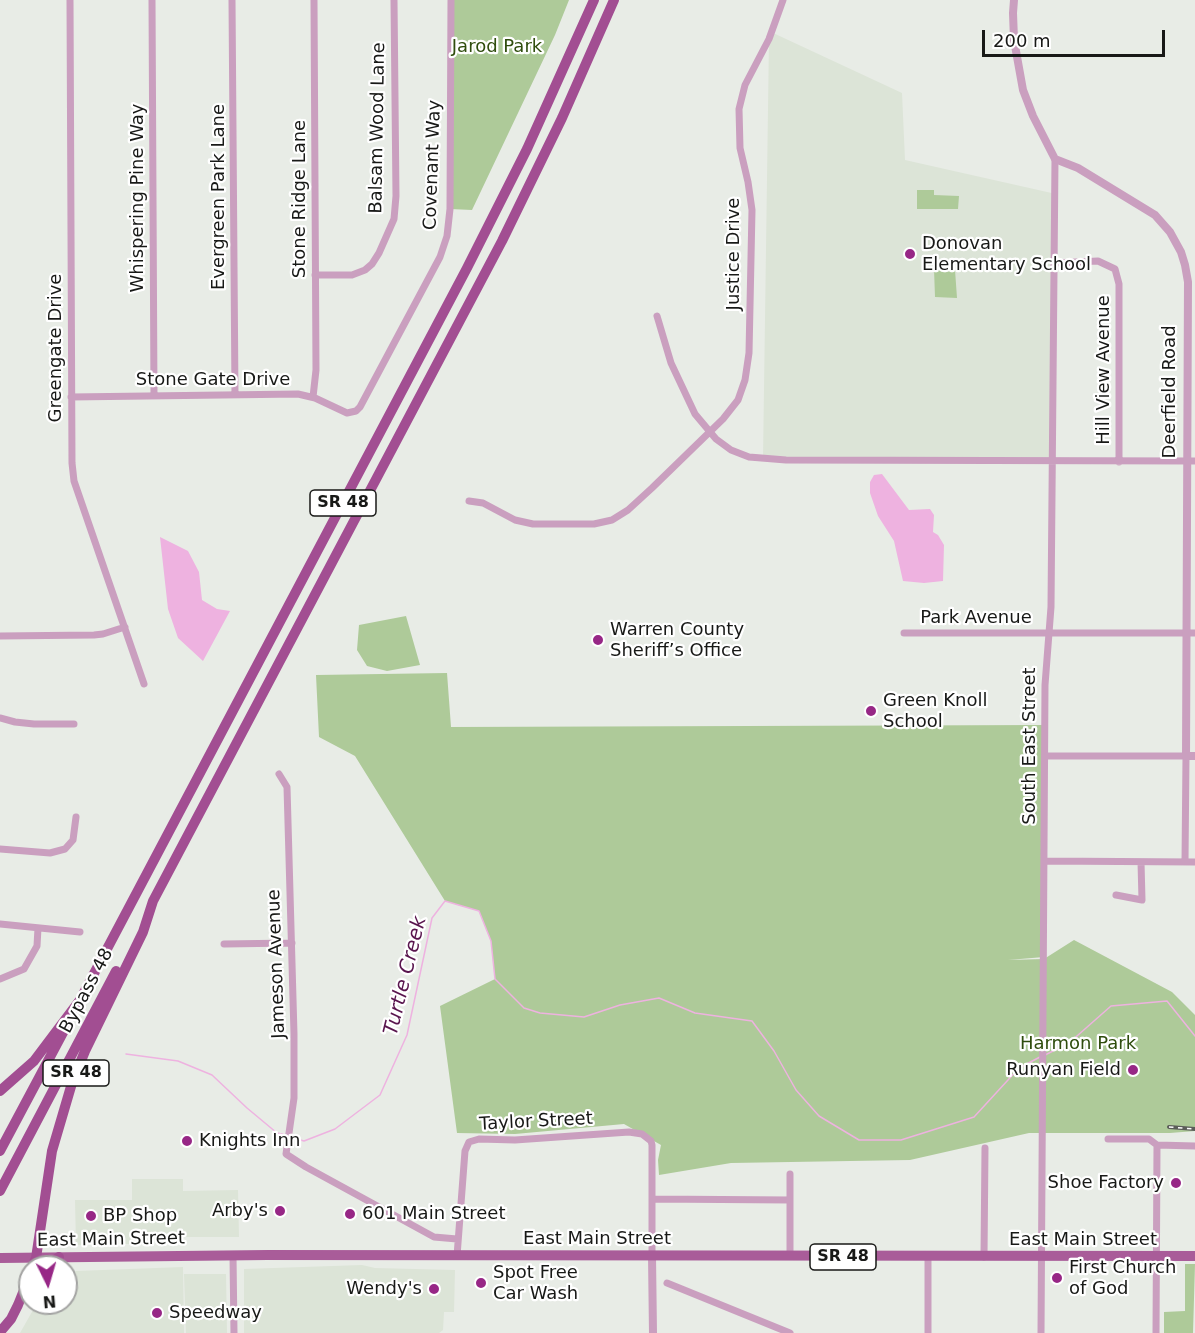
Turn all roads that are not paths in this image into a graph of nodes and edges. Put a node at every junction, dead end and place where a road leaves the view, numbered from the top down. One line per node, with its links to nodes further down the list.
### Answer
1 (70, 0): 17 (street, Greengate Drive)
2 (152, 0): 16 (street, Whispering Pine Way)
3 (232, 0): 15 (street, Evergreen Park Lane)
4 (314, 0): 13 (street, Stone Ridge Lane)
5 (394, 0): 13 (street, Balsam Wood Lane)
6 (451, 0): 19 (street, Covenant Way)
7 (594, 0): 51 (highway, SR 48)
8 (614, 0): 44 (highway, SR 48)
9 (783, 0): 20 (street, Justice Drive)
10 (1014, 0): 11 (street)
11 (1055, 159): 12 (street, South East Street); 22 (street, Deerfield Road)
12 (1055, 263): 21 (street, South East Street); 23 (street, Hill View Avenue)
13 (315, 275): 18 (street, Stone Ridge Lane)
14 (657, 316): 20 (street)
15 (235, 394): 16 (street, Stone Gate Drive); 18 (street, Stone Gate Drive)
16 (154, 395): 17 (street, Stone Gate Drive)
17 (71, 397): 25 (street, Greengate Drive)
18 (313, 398): 19 (street, Stone Gate Drive)
19 (351, 413)
20 (709, 433): 21 (street); 24 (street, Justice Drive)
21 (1053, 461): 23 (street); 27 (street, South East Street)
22 (1191, 461): 23 (street); 28 (street, Deerfield Road)
23 (1119, 462)
24 (469, 501)
25 (125, 627): 30 (street); 31 (street, Greengate Drive)
26 (904, 633): 27 (street, Park Avenue)
27 (1048, 633): 28 (street, Park Avenue); 34 (street, South East Street)
28 (1185, 633): 29 (street, Park Avenue); 35 (street, Deerfield Road)
29 (1195, 633)
30 (0, 636)
31 (144, 684)
32 (0, 718): 33 (street)
33 (74, 724)
34 (1045, 756): 35 (street); 39 (street, South East Street)
35 (1190, 756): 41 (street, Deerfield Road)
36 (279, 774): 48 (street, Jameson Avenue)
37 (76, 817): 38 (street)
38 (0, 849)
39 (1044, 861): 40 (street); 73 (street, South East Street)
40 (1141, 862): 41 (street); 43 (street)
41 (1185, 862): 42 (street)
42 (1195, 862)
43 (1116, 895)
44 (153, 901): 59 (highway, Bypass 48); 63 (highway, SR 48)
45 (0, 924): 46 (street)
46 (39, 928): 47 (street); 50 (street)
47 (80, 932)
48 (292, 943): 49 (street); 62 (street, Jameson Avenue)
49 (224, 944)
50 (0, 979)
51 (80, 1000): 52 (highway, SR 48); 57 (highway, Bypass 48)
52 (0, 1091)
53 (1108, 1139): 54 (street)
54 (1157, 1145): 55 (street); 68 (street)
55 (1195, 1146)
56 (985, 1148): 72 (street)
57 (0, 1151)
58 (790, 1174): 61 (street)
59 (0, 1191)
60 (652, 1199): 61 (street); 62 (street, Taylor Street); 66 (street)
61 (790, 1200): 67 (street)
62 (457, 1239): 65 (street, Taylor Street)
63 (35, 1255)
64 (232, 1255): 65 (main road, East Main Street / SR 48); 70 (main road, East Main Street / SR 48); 79 (street)
65 (456, 1256): 66 (main road, East Main Street / SR 48)
66 (652, 1256): 67 (main road, East Main Street / SR 48); 80 (street)
67 (790, 1256): 71 (main road, East Main Street / SR 48)
68 (1156, 1256): 69 (main road, East Main Street / SR 48); 73 (main road, East Main Street / SR 48); 84 (street)
69 (1195, 1256)
70 (78, 1257)
71 (928, 1257): 72 (main road, East Main Street / SR 48); 82 (street)
72 (984, 1257): 73 (main road, East Main Street / SR 48)
73 (1041, 1257): 83 (street, South East Street)
74 (0, 1258): 75 (main road, East Main Street / SR 48)
75 (18, 1261)
76 (667, 1283): 81 (street)
77 (18, 1304): 78 (highway)
78 (0, 1332)
79 (234, 1333)
80 (653, 1333)
81 (790, 1333)
82 (928, 1333)
83 (1041, 1333)
84 (1156, 1333)

